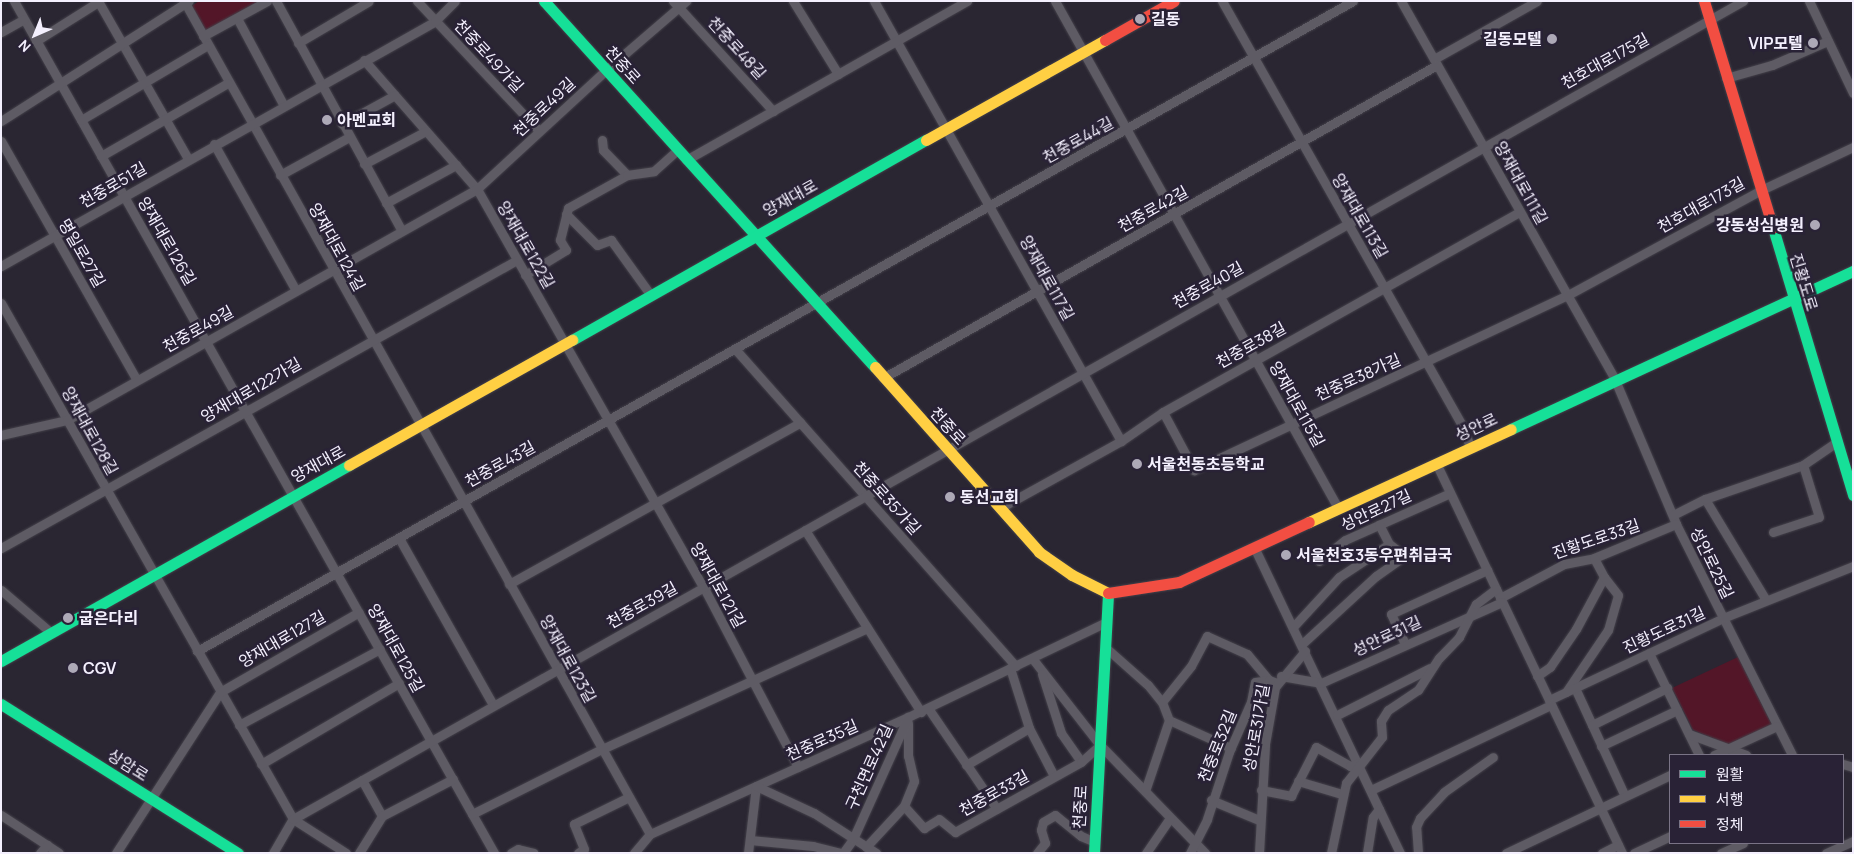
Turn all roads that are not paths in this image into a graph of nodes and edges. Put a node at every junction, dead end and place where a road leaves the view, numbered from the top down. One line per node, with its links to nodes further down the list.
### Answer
1 (14, 1): 24 (street, 양재대로126길)
2 (267, 1): 23 (street)
3 (276, 1): 32 (street)
4 (369, 1): 32 (street)
5 (417, 1): 26 (street, 천중로49가길)
6 (455, 1): 26 (street, 천중로51길)
7 (544, 1): 38 (main road, 천중로)
8 (793, 1): 39 (street)
9 (874, 1): 30 (street)
10 (1055, 1): 34 (street, 양재대로115길)
11 (1174, 1): 34 (main road, 양재대로)
12 (1222, 1): 35 (street, 양재대로113길)
13 (1353, 1): 35 (street, 천중로44길)
14 (1401, 1): 37 (street, 양재대로111길)
15 (1704, 1): 25 (main road, 진황도로)
16 (1743, 1): 25 (street, 천호대로175길)
17 (1809, 1): 31 (street)
18 (98, 2): 28 (street); 33 (street)
19 (186, 2): 29 (street, 양재대로124길); 33 (street)
20 (966, 2): 30 (street)
21 (1534, 2): 37 (street, 천중로42길)
22 (679, 3): 38 (street, 천중로49길); 48 (street, 천중로48길)
23 (237, 18): 29 (street); 47 (street)
24 (24, 19): 27 (street); 28 (street, 양재대로126길)
25 (1709, 19): 40 (main road, 진황도로); 63 (street, 천호대로175길)
26 (435, 21): 36 (street, 천중로51길); 57 (street, 천중로49가길)
27 (1, 32)
28 (36, 41): 43 (street, 양재대로126길)
29 (205, 41): 41 (street); 42 (street, 양재대로124길)
30 (896, 41): 39 (street); 55 (street)
31 (1828, 41): 40 (street); 45 (street)
32 (298, 43): 44 (street)
33 (122, 44): 41 (street); 43 (street)
34 (1084, 52): 54 (street, 양재대로115길); 55 (main road, 양재대로)
35 (1254, 58): 54 (street, 천중로44길); 61 (street, 양재대로113길)
36 (364, 60): 44 (street, 천중로51길); 46 (street, 양재대로122길)
37 (1436, 62): 61 (street, 천중로42길); 63 (street, 양재대로111길)
38 (606, 70): 57 (street, 천중로49길); 65 (main road, 천중로)
39 (838, 74): 48 (street)
40 (1726, 78): 74 (main road, 진황도로)
41 (144, 82): 49 (street); 50 (street)
42 (228, 83): 50 (street); 52 (street, 양재대로124길)
43 (60, 84): 49 (street, 양재대로126길); 51 (street)
44 (320, 84): 47 (street, 천중로51길); 53 (street)
45 (1853, 93)
46 (395, 95): 53 (street); 56 (street, 양재대로122길)
47 (283, 104): 52 (street, 천중로51길)
48 (773, 110): 68 (street)
49 (81, 120): 66 (street, 양재대로126길)
50 (165, 120): 66 (street); 67 (street)
51 (1, 121)
52 (250, 123): 62 (street, 천중로51길); 71 (street, 양재대로124길)
53 (342, 124): 58 (street)
54 (1127, 129): 77 (street, 천중로44길); 80 (street, 양재대로115길)
55 (946, 130): 77 (street, 양재대로117길); 83 (main road, 양재대로)
56 (426, 131): 69 (street); 70 (street, 양재대로122길)
57 (539, 132): 73 (street, 천중로49길)
58 (349, 137): 69 (street); 71 (street)
59 (602, 140): 72 (street)
60 (1, 141): 84 (street, 명일로27길)
61 (1301, 142): 80 (street, 천중로42길); 81 (street, 양재대로113길)
62 (214, 144): 67 (street, 천중로51길); 91 (street)
63 (1483, 147): 78 (street, 양재대로111길); 81 (street, 천중로40길)
64 (1853, 147): 74 (street, 천호대로173길)
65 (677, 150): 68 (main road, 천중로); 72 (street)
66 (101, 156): 75 (street, 양재대로126길)
67 (188, 159): 75 (street, 천중로51길)
68 (686, 160): 83 (main road, 천중로)
69 (364, 164): 76 (street)
70 (456, 165): 73 (street, 양재대로122길); 76 (street)
71 (280, 175): 87 (street, 양재대로124길)
72 (627, 175): 79 (street)
73 (477, 189): 82 (street, 천중로49길); 85 (street, 양재대로122길)
74 (1759, 191): 95 (street, 천호대로173길); 96 (main road, 진황도로)
75 (124, 196): 84 (street, 천중로51길); 100 (street, 양재대로126길)
76 (386, 203): 82 (street)
77 (990, 206): 92 (street, 양재대로117길); 98 (street, 천중로44길)
78 (1520, 212): 90 (street, 천중로38길); 95 (street, 양재대로111길)
79 (566, 214): 89 (street); 93 (street)
80 (1174, 214): 92 (street, 천중로42길); 94 (street, 양재대로115길)
81 (1347, 223): 90 (street, 양재대로113길); 94 (street, 천중로40길)
82 (402, 231): 87 (street, 천중로49길)
83 (758, 235): 93 (main road, 양재대로); 98 (main road, 천중로)
84 (54, 236): 86 (street, 천중로51길); 107 (street, 명일로27길)
85 (517, 260): 89 (street, 양재대로122길); 99 (street, 양재대로122가길)
86 (1, 266)
87 (333, 270): 91 (street, 천중로49길); 99 (street, 양재대로124길)
88 (1853, 271): 96 (main road, 성안로)
89 (526, 275): 101 (street, 양재대로122길)
90 (1384, 288): 103 (street, 천중로38길); 104 (street, 양재대로113길)
91 (296, 291): 100 (street, 천중로49길)
92 (1037, 291): 105 (street, 양재대로117길); 106 (street, 천중로42길)
93 (650, 294): 101 (main road, 양재대로)
94 (1220, 295): 103 (street, 양재대로115길); 105 (street, 천중로40길)
95 (1566, 296): 104 (street, 천중로38가길); 108 (street, 양재대로111길)
96 (1792, 298): 108 (main road, 성안로); 118 (main road, 진황도로)
97 (1, 303): 111 (street, 양재대로128길)
98 (818, 304): 102 (street, 천중로43길); 106 (main road, 천중로)
99 (372, 339): 109 (street, 양재대로122가길); 115 (street, 양재대로124길)
100 (206, 341): 107 (street, 천중로49길); 109 (street, 양재대로126길)
101 (565, 343): 112 (street, 양재대로121길); 115 (main road, 양재대로)
102 (736, 350): 112 (street, 천중로43길); 113 (street, 천중로35가길)
103 (1256, 359): 110 (street, 천중로38길); 114 (street, 양재대로115길)
104 (1426, 362): 114 (street, 천중로38가길); 119 (street, 양재대로113길)
105 (1082, 373): 117 (street, 양재대로117길); 120 (street, 천중로40길)
106 (882, 378): 120 (main road, 천중로)
107 (137, 380): 111 (street, 천중로49길)
108 (1615, 380): 119 (main road, 성안로); 133 (street, 성안로25길)
109 (245, 410): 123 (street, 양재대로122가길); 126 (street, 양재대로126길)
110 (1163, 412): 114 (street, 천중로38가길); 117 (street, 천중로38길)
111 (67, 420): 116 (street, 천중로49길); 123 (street, 양재대로128길)
112 (609, 421): 129 (street, 천중로43길); 130 (street, 양재대로121길)
113 (800, 423): 127 (street, 천중로35가길); 130 (street)
114 (1291, 424): 132 (street, 양재대로115길)
115 (422, 426): 126 (main road, 양재대로); 129 (street, 양재대로123길)
116 (1, 434)
117 (1121, 441): 131 (street, 천중로38길)
118 (1838, 441): 122 (street, 진황도로33길); 125 (main road, 진황도로)
119 (1470, 447): 121 (main road, 성안로)
120 (946, 449): 127 (street, 천중로39길); 131 (main road, 천중로)
121 (1436, 463): 124 (street); 132 (main road, 성안로)
122 (1802, 465): 128 (street, 진황도로33길); 136 (street)
123 (106, 490): 140 (street, 양재대로122가길); 146 (street, 양재대로128길)
124 (1450, 493): 134 (street, 성안로27길); 144 (street)
125 (1853, 495)
126 (294, 496): 145 (street, 양재대로125길); 146 (main road, 양재대로)
127 (865, 496): 135 (street, 천중로39길); 169 (street, 천중로35가길)
128 (1705, 499): 133 (street, 진황도로33길); 153 (street)
129 (464, 502): 137 (street, 천중로43길); 148 (street, 양재대로123길)
130 (657, 505): 148 (street); 149 (street, 양재대로121길)
131 (1000, 508): 151 (main road, 천중로)
132 (1338, 508): 139 (main road, 성안로)
133 (1675, 519): 141 (street, 진황도로33길); 155 (street, 성안로25길)
134 (1379, 524): 138 (street); 142 (street, 성안로27길)
135 (804, 530): 149 (street, 천중로39길); 159 (street)
136 (1773, 532)
137 (399, 538): 145 (street, 천중로43길); 185 (street)
138 (1389, 544): 158 (street); 163 (street)
139 (1254, 547): 151 (main road, 성안로); 158 (street)
140 (1, 548)
141 (1594, 558): 147 (street); 152 (street, 진황도로33길)
142 (1319, 561)
143 (1853, 566): 153 (street, 진황도로31길)
144 (1487, 570): 152 (street); 161 (street)
145 (337, 572): 154 (street, 양재대로125길); 165 (street, 천중로43길)
146 (153, 574): 160 (main road, 양재대로); 165 (street)
147 (1604, 578): 173 (street); 181 (street, 진황도로31길)
148 (509, 584): 172 (street, 양재대로123길)
149 (704, 588): 172 (street, 천중로39길); 174 (street, 양재대로121길)
150 (1, 590): 160 (street)
151 (1108, 593): 157 (main road, 천중로)
152 (1499, 596): 156 (street, 성안로31길); 156 (street); 173 (street)
153 (1766, 600): 155 (street, 진황도로31길)
154 (359, 612): 164 (street, 양재대로125길); 180 (street, 양재대로127길)
155 (1723, 618): 166 (street, 진황도로31길); 193 (street, 성안로25길)
156 (1466, 620): 161 (street, 성안로31길); 170 (street)
157 (1106, 622): 162 (main road, 천중로); 167 (street, 천중로35길)
158 (1293, 627): 163 (street)
159 (867, 628): 174 (street); 186 (street)
160 (49, 631): 168 (main road, 양재대로)
161 (1405, 644): 177 (street, 성안로31길)
162 (1104, 647): 182 (street); 197 (main road, 천중로)
163 (1303, 648): 175 (street, 성안로31가길); 177 (street)
164 (380, 649): 176 (street, 양재대로125길); 191 (street)
165 (197, 651): 180 (street)
166 (1649, 653): 178 (street, 진황도로31길); 179 (street)
167 (1032, 658): 169 (street, 천중로35길); 171 (street)
168 (1, 661)
169 (1013, 667): 186 (street, 천중로35길); 194 (street)
170 (1432, 667): 188 (street); 208 (street)
171 (1040, 668): 197 (street); 207 (street)
172 (556, 669): 185 (street, 천중로39길); 201 (street, 양재대로123길)
173 (1538, 676): 183 (street)
174 (752, 680): 201 (street); 211 (street, 양재대로121길)
175 (1276, 680): 177 (street); 182 (street); 199 (street, 천중로32길); 218 (street, 성안로31가길)
176 (399, 683): 196 (street, 양재대로125길); 209 (street)
177 (1321, 684): 188 (street)
178 (1575, 688): 181 (street, 진황도로31길); 192 (street)
179 (1667, 688): 187 (street); 192 (street)
180 (220, 692): 191 (street); 224 (street)
181 (1566, 692): 183 (street, 진황도로31길)
182 (1162, 702): 190 (street)
183 (1550, 703): 219 (street, 진황도로31길); 228 (street)
184 (1, 704): 224 (main road, 상암로)
185 (493, 705): 196 (street, 천중로39길)
186 (924, 710): 189 (street, 천중로35길); 210 (street)
187 (1678, 710): 195 (street); 198 (street)
188 (1337, 715): 208 (street)
189 (908, 717): 211 (street, 천중로35길); 226 (street, 구천면로42길); 238 (street, 구천면로42길)
190 (1169, 720): 199 (street); 220 (street)
191 (239, 725): 209 (street)
192 (1592, 725): 198 (street)
193 (1777, 726): 200 (street); 205 (street, 성안로25길)
194 (1029, 728): 210 (street); 213 (street)
195 (1690, 734): 200 (street); 202 (street)
196 (431, 740): 214 (street, 양재대로125길); 215 (street, 천중로39길)
197 (1100, 745): 207 (street, 천중로33길); 220 (street); 245 (main road, 천중로)
198 (1602, 746): 222 (street)
199 (1231, 748): 225 (street, 천중로32길)
200 (1730, 748): 203 (street); 204 (street)
201 (602, 749): 223 (street, 양재대로123길); 230 (street)
202 (1699, 754)
203 (1716, 754)
204 (1744, 754)
205 (1791, 754)
206 (1493, 757): 271 (street)
207 (1081, 762): 213 (street, 천중로33길)
208 (1359, 763): 216 (street, 성안로31가길); 219 (street); 221 (street)
209 (261, 764): 234 (street)
210 (966, 764): 229 (street)
211 (798, 767): 217 (street, 천중로35길)
212 (1669, 775): 222 (street)
213 (1054, 776): 229 (street, 천중로33길)
214 (453, 779): 230 (street, 양재대로125길); 232 (street)
215 (362, 780): 232 (street); 234 (street, 천중로39길)
216 (1298, 781): 218 (street, 성안로31가길); 221 (street)
217 (756, 786): 236 (street, 천중로35길); 238 (street); 239 (street)
218 (1261, 790): 235 (street, 성안로31가길)
219 (1371, 790): 227 (street)
220 (1145, 791): 233 (street)
221 (1342, 794): 268 (street)
222 (1625, 796): 228 (street)
223 (629, 797): 236 (street, 양재대로123길); 258 (street)
224 (152, 799): 250 (street); 251 (main road, 상암로)
225 (1211, 800): 235 (street); 240 (street, 천중로32길)
226 (904, 806): 229 (street, 천중로33길); 244 (street, 구천면로42길)
227 (1379, 808): 269 (street); 270 (street)
228 (1600, 808): 247 (street); 272 (street)
229 (996, 809)
230 (472, 814): 255 (street, 양재대로125길)
231 (1, 815): 243 (street)
232 (382, 816): 254 (street)
233 (1170, 818): 240 (street); 264 (street)
234 (293, 820): 252 (street, 천중로39길); 253 (street)
235 (1259, 820): 267 (street, 성안로31가길)
236 (650, 834): 259 (street, 천중로35길)
237 (1669, 836): 274 (street)
238 (853, 839): 244 (street); 261 (street, 구천면로42길)
239 (750, 840): 260 (street); 261 (street, 구천면로42길)
240 (1194, 842): 265 (street, 천중로32길); 266 (street)
241 (1740, 844): 275 (street)
242 (1844, 844): 246 (street)
243 (47, 845): 248 (street); 249 (street)
244 (866, 847): 262 (street)
245 (1094, 847): 263 (street, 천중로)
246 (1831, 848)
247 (1620, 849): 273 (street)
248 (40, 853)
249 (59, 853)
250 (116, 853)
251 (238, 853)
252 (273, 853)
253 (346, 853)
254 (359, 853)
255 (494, 853)
256 (511, 853): 257 (street)
257 (534, 853)
258 (578, 853)
259 (634, 853)
260 (748, 853)
261 (842, 853)
262 (876, 853)
263 (1037, 853)
264 (1146, 853)
265 (1190, 853)
266 (1205, 853)
267 (1259, 853)
268 (1331, 853)
269 (1367, 853)
270 (1400, 853)
271 (1418, 853)
272 (1506, 853)
273 (1602, 853)
274 (1634, 853)
275 (1721, 853)

